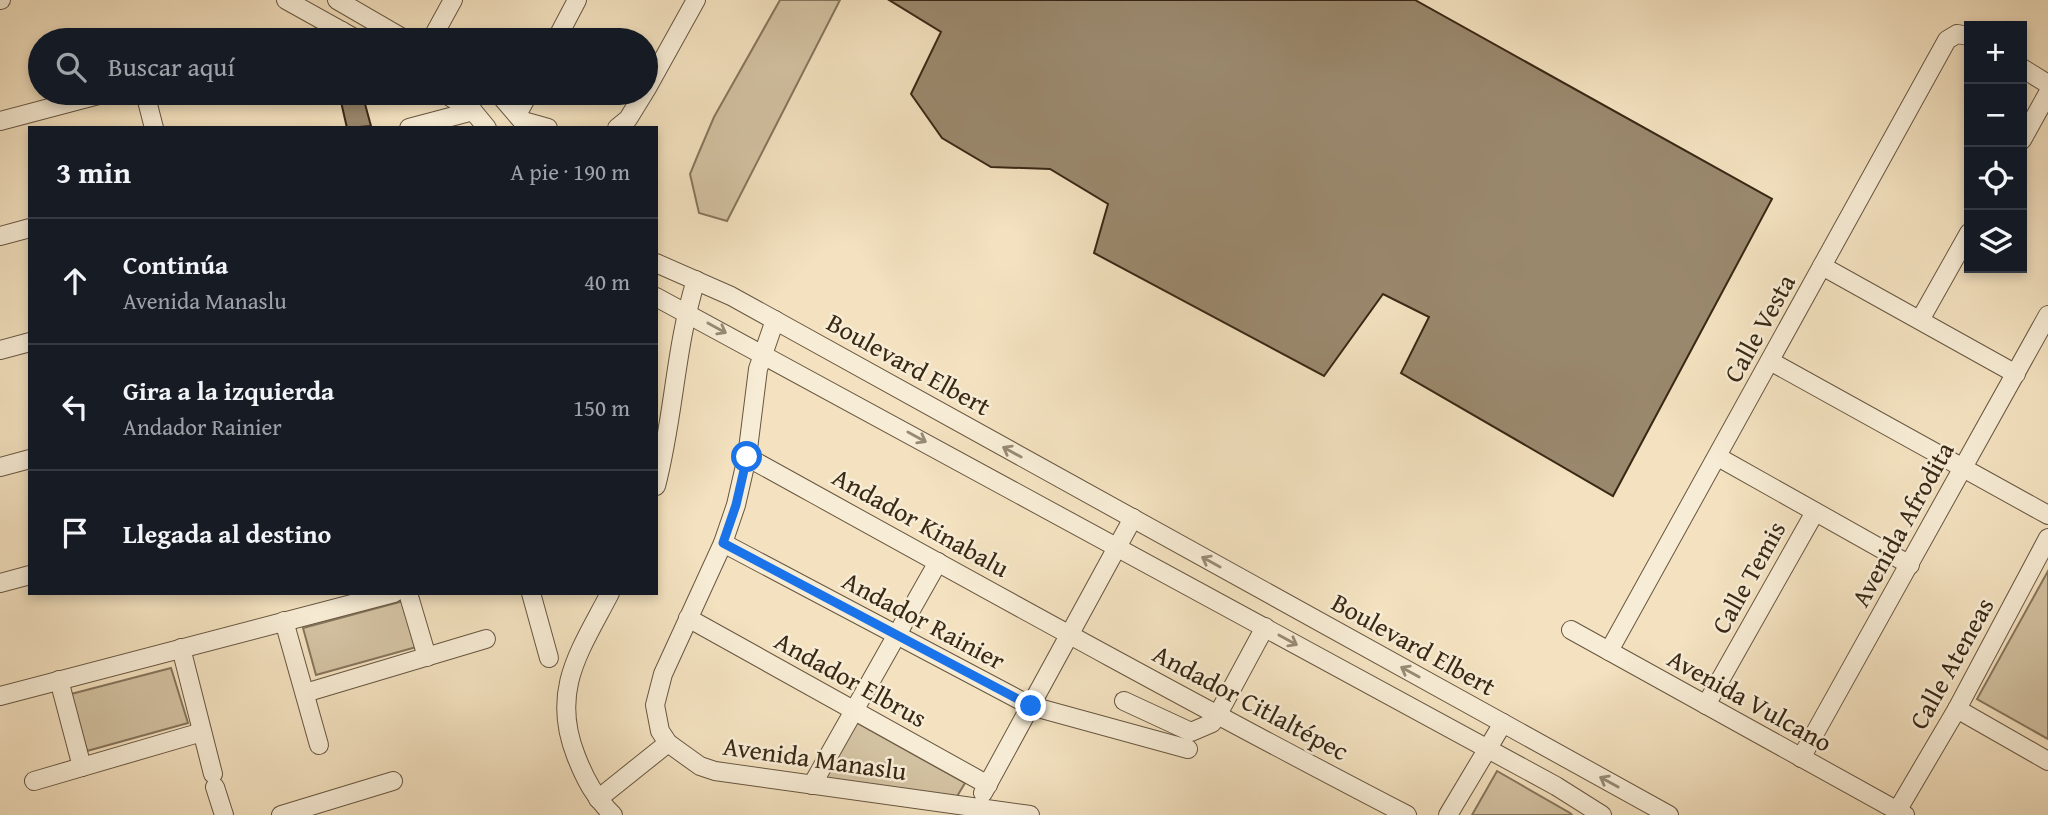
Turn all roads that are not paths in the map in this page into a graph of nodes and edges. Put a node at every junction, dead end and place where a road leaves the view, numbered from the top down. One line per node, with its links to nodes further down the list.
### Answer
1 (286, 0): 6 (street)
2 (337, 0): 7 (street)
3 (453, 0): 8 (street)
4 (577, 0): 9 (street)
5 (696, 0): 11 (street)
6 (336, 28)
7 (385, 28)
8 (438, 28)
9 (562, 28)
10 (1963, 35): 32 (street, Calle Vesta)
11 (658, 68)
12 (2027, 71): 13 (street)
13 (2048, 85)
14 (2048, 93): 28 (street)
15 (61, 105): 21 (street)
16 (148, 105): 23 (street)
17 (463, 105): 20 (street)
18 (509, 105): 22 (street)
19 (636, 105): 27 (street)
20 (473, 111): 24 (street); 25 (street)
21 (0, 121)
22 (523, 121): 26 (street)
23 (154, 126)
24 (417, 126)
25 (485, 126)
26 (541, 126)
27 (619, 126)
28 (2027, 131)
29 (28, 229): 30 (street)
30 (0, 236)
31 (1964, 242): 39 (street)
32 (1822, 266): 39 (street); 43 (street, Calle Vesta)
33 (664, 267): 34 (street, Boulevard Elbert)
34 (696, 281): 36 (street); 38 (street, Boulevard Elbert)
35 (658, 297): 36 (street)
36 (686, 311): 42 (street, one-way to 42); 45 (street)
37 (2048, 315): 44 (street, Avenida Afrodita)
38 (775, 320): 42 (street); 54 (street, Boulevard Elbert, one-way to 38)
39 (1920, 320): 44 (street)
40 (28, 343): 41 (street)
41 (0, 350)
42 (763, 353): 46 (street); 57 (street, one-way to 57)
43 (1770, 361): 47 (street, Calle Vesta); 50 (street)
44 (2016, 374): 50 (street, Avenida Afrodita)
45 (665, 411): 51 (street)
46 (747, 457): 56 (street); 58 (street, Andador Kinabalu)
47 (1718, 457): 52 (street); 74 (street, Calle Vesta)
48 (28, 460): 49 (street)
49 (0, 467)
50 (1963, 468): 53 (street); 59 (street, Avenida Afrodita)
51 (658, 469)
52 (1815, 512): 59 (street); 81 (street, Calle Temis)
53 (2048, 515)
54 (1133, 518): 57 (street); 86 (street, Boulevard Elbert, one-way to 54)
55 (2048, 538): 83 (street, Calle Ateneas)
56 (723, 543): 66 (street); 71 (street, Andador Rainier)
57 (1118, 547): 68 (street); 70 (street)
58 (939, 562): 70 (street, Andador Kinabalu); 71 (street)
59 (1910, 565): 92 (street, Avenida Afrodita)
60 (28, 576): 61 (street)
61 (0, 583)
62 (386, 595): 67 (street)
63 (409, 595): 75 (street)
64 (532, 595): 76 (street)
65 (609, 595): 99 (street)
66 (688, 618): 84 (street, Andador Elbrus); 88 (street)
67 (284, 621): 73 (street); 78 (street)
68 (1265, 627): 85 (street); 91 (street, one-way to 91)
69 (1571, 630): 74 (street, Avenida Vulcano)
70 (1071, 633): 82 (street); 85 (street, Andador Citlaltépec)
71 (897, 635): 82 (street, Andador Rainier); 84 (street)
72 (486, 639): 75 (street)
73 (181, 648): 77 (street); 87 (street)
74 (1609, 651): 81 (street, Avenida Vulcano)
75 (427, 657): 78 (street)
76 (549, 658)
77 (59, 680): 79 (street); 94 (street)
78 (305, 693): 89 (street)
79 (0, 696)
80 (1124, 701): 85 (street)
81 (1706, 705): 92 (street, Avenida Vulcano)
82 (1031, 706): 90 (street, Andador Rainier); 98 (street)
83 (1957, 709): 93 (street); 101 (street, Calle Ateneas)
84 (854, 711): 97 (street); 98 (street, Andador Elbrus)
85 (1217, 716): 106 (street, Andador Citlaltépec)
86 (1503, 723): 91 (street); 109 (street, Boulevard Elbert, one-way to 86)
87 (202, 732): 94 (street); 102 (street)
88 (668, 743): 97 (street, Avenida Manaslu); 99 (street)
89 (320, 745)
90 (1188, 749)
91 (1489, 749): 107 (street); 108 (street)
92 (1801, 758): 101 (street, Avenida Vulcano)
93 (2048, 761)
94 (82, 767): 95 (street)
95 (34, 781)
96 (393, 781): 103 (street)
97 (812, 785): 100 (street, Avenida Manaslu)
98 (988, 785): 100 (street)
99 (598, 799): 104 (street)
100 (974, 811): 105 (street, Avenida Manaslu)
101 (1901, 813)
102 (224, 815)
103 (281, 815)
104 (613, 815)
105 (1030, 815)
106 (1407, 815)
107 (1448, 815)
108 (1602, 815)
109 (1669, 815)

